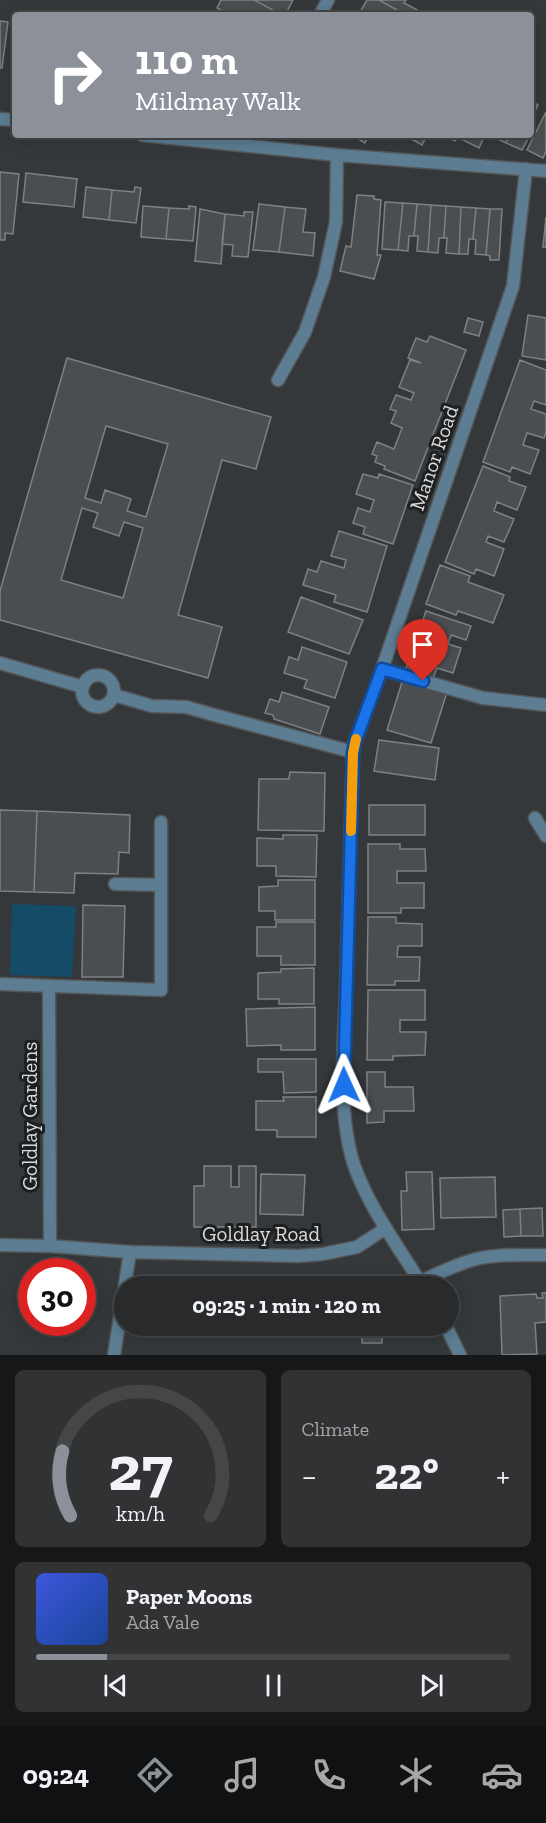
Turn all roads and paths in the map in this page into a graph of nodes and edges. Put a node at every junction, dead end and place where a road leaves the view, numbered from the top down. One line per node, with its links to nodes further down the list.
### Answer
1 (168, 138): 3 (street)
2 (250, 138): 3 (street)
3 (246, 147): 4 (street)
4 (337, 155): 5 (street); 7 (street)
5 (526, 170): 6 (street); 9 (street, Manor Road)
6 (546, 171)
7 (278, 380)
8 (0, 663): 10 (street)
9 (382, 669): 12 (street); 13 (street, Manor Road)
10 (83, 687): 11 (street); 11 (street)
11 (114, 695): 13 (street)
12 (546, 705)
13 (353, 753): 21 (street, Manor Road)
14 (535, 818): 16 (street)
15 (161, 822): 18 (street)
16 (546, 836)
17 (115, 884): 18 (street)
18 (161, 885): 20 (street)
19 (0, 984): 20 (street)
20 (50, 986): 23 (street, Goldlay Gardens)
21 (386, 1228): 24 (street, Goldlay Road); 26 (street, Manor Road)
22 (0, 1245): 23 (street, Goldlay Road)
23 (50, 1246): 24 (street, Goldlay Road)
24 (129, 1252): 29 (street)
25 (546, 1255): 27 (street)
26 (417, 1276)
27 (436, 1276)
28 (451, 1336): 30 (street)
29 (114, 1355)
30 (460, 1355)

